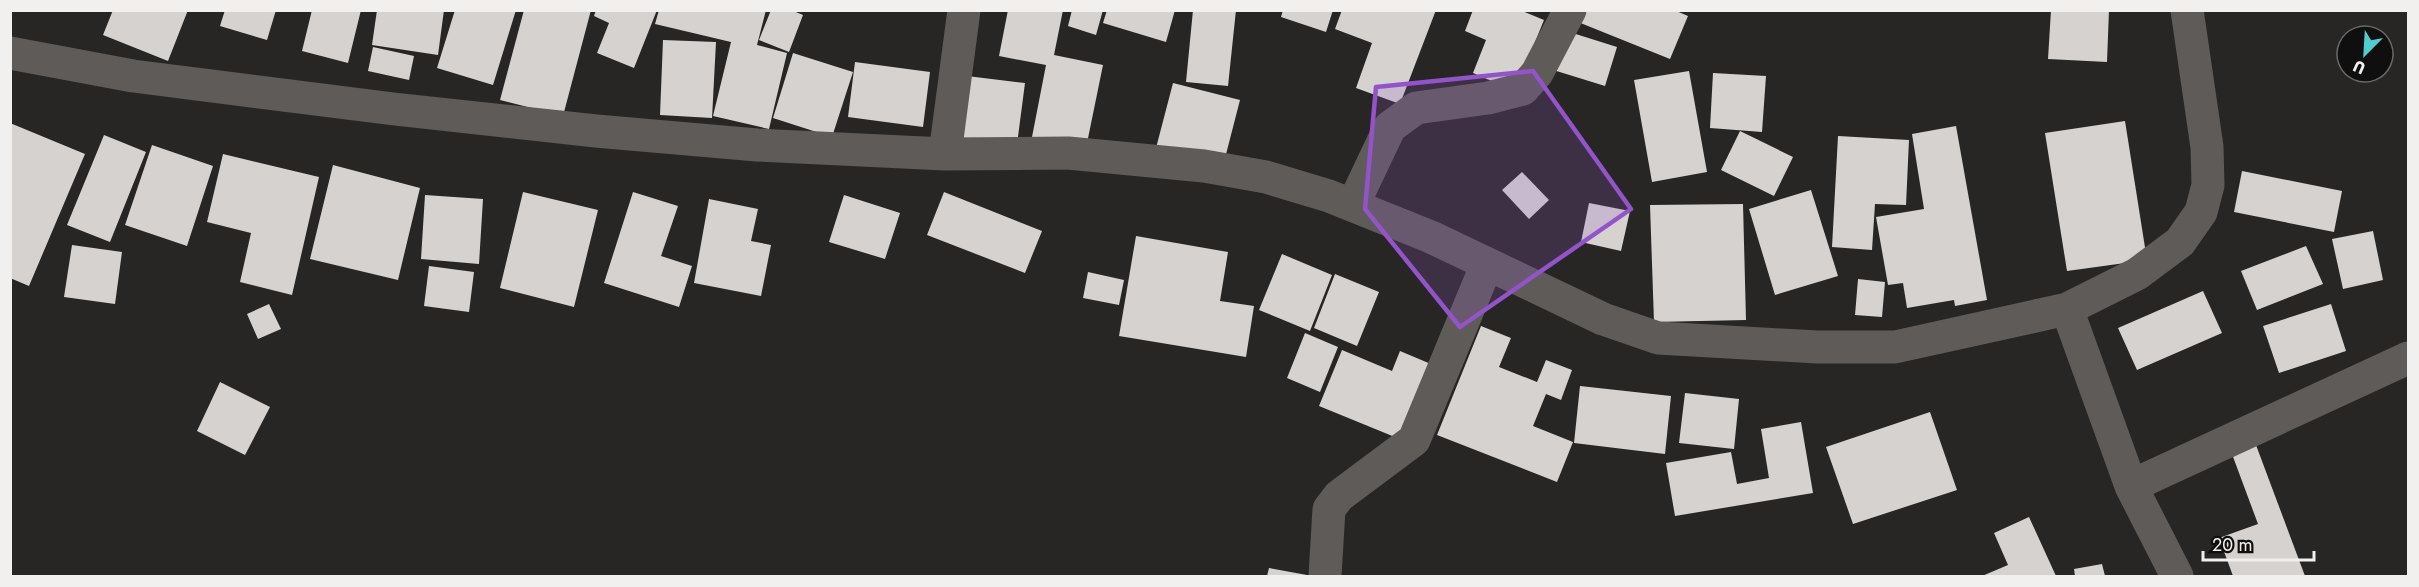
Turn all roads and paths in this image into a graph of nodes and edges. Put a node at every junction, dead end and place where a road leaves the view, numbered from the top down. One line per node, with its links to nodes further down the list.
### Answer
1 (964, 10): 5 (street)
2 (1570, 10): 6 (street)
3 (2187, 10): 8 (street)
4 (10, 53): 5 (street)
5 (945, 154): 6 (street)
6 (1353, 206): 7 (street)
7 (1487, 264): 8 (street); 11 (street)
8 (2067, 309): 10 (street)
9 (2409, 358): 10 (street)
10 (2131, 486): 12 (street)
11 (1325, 576)
12 (2177, 576)

